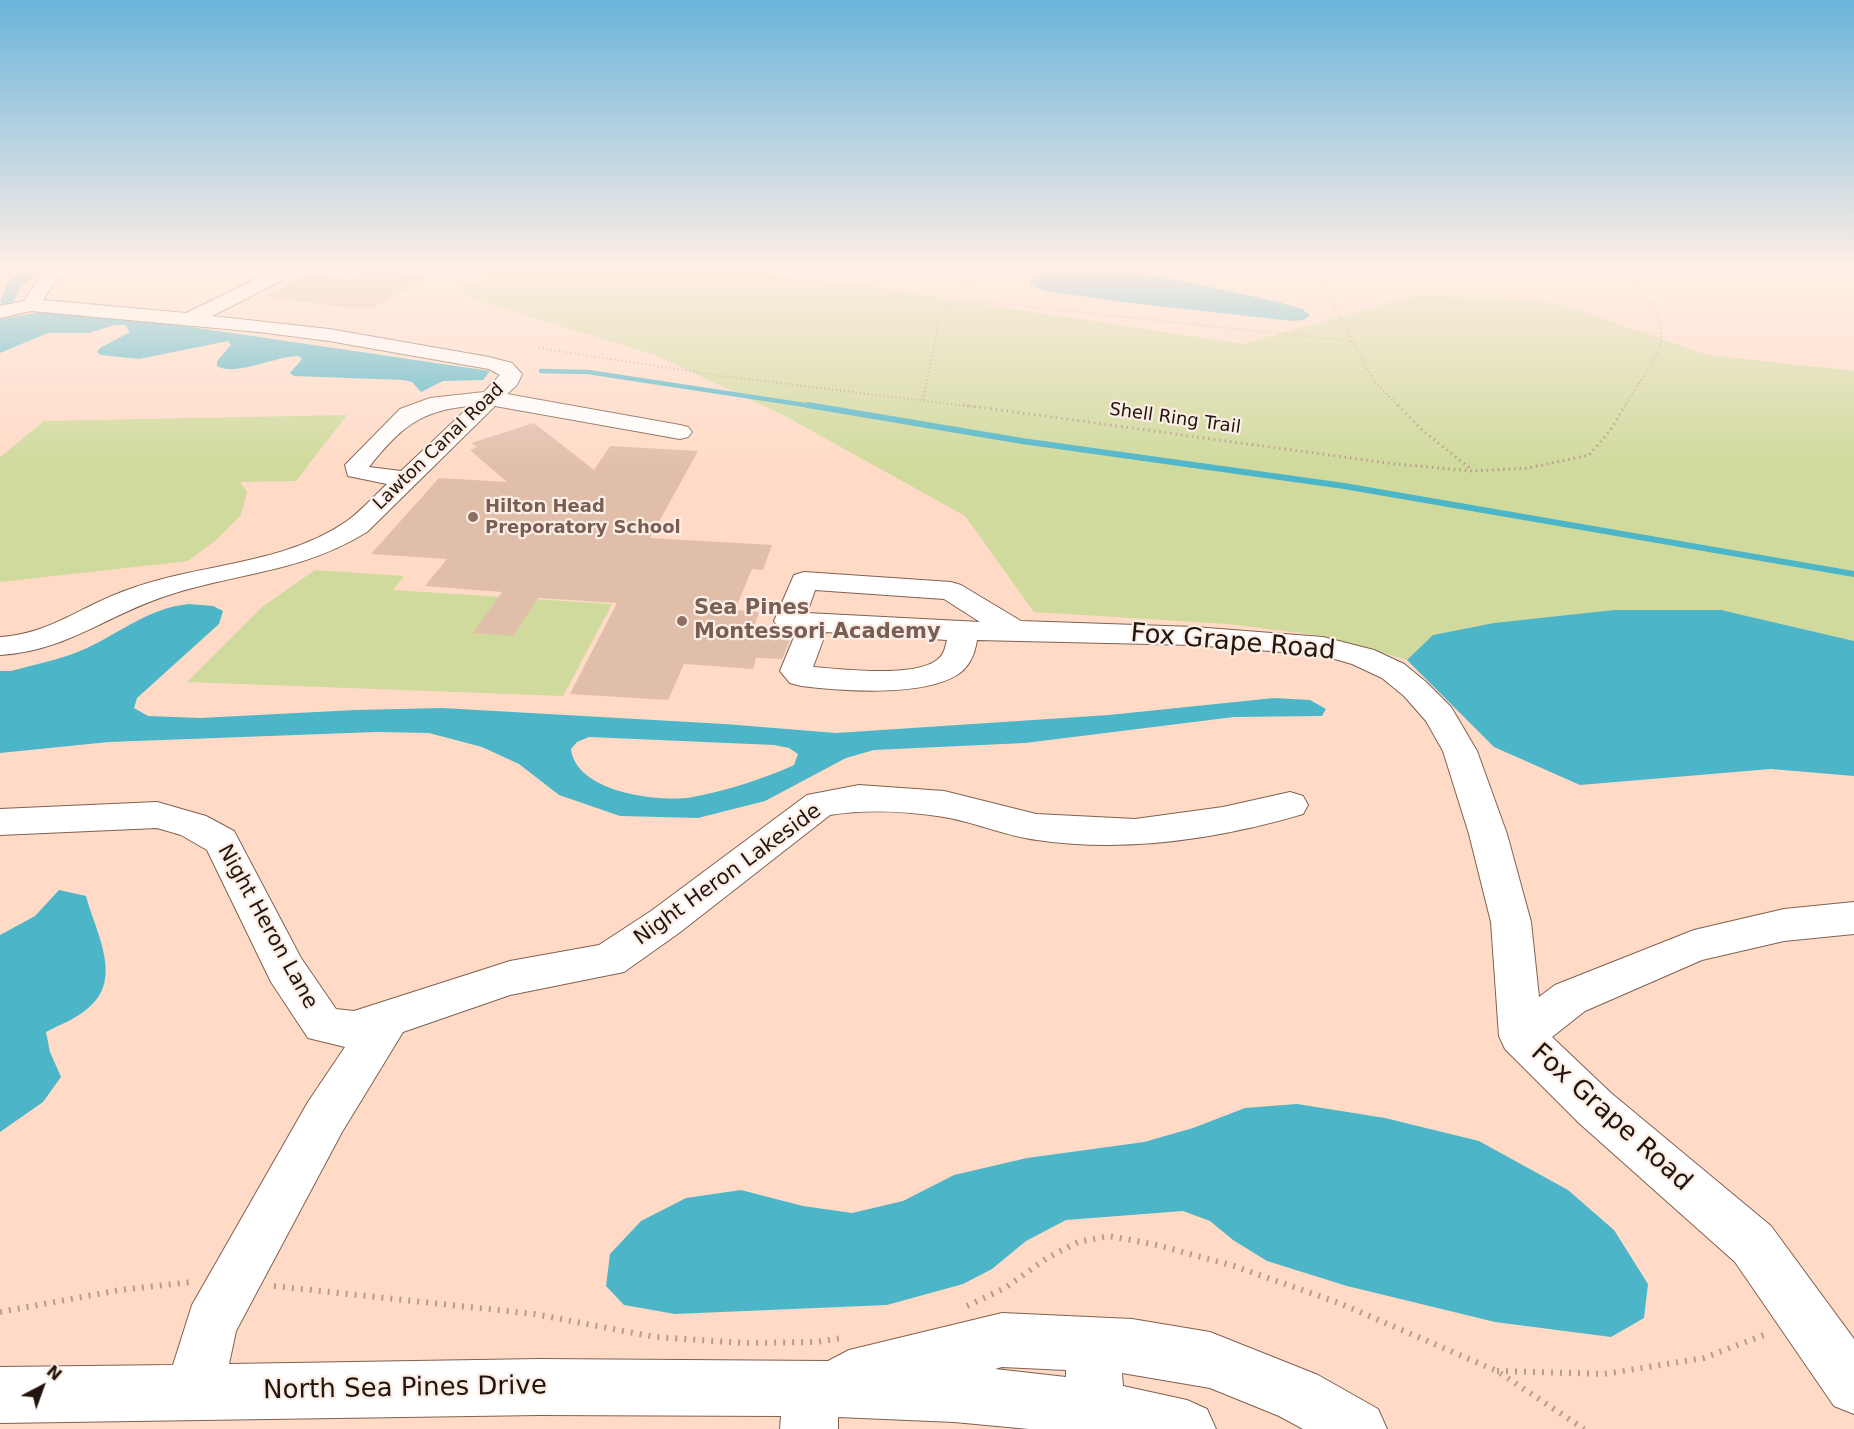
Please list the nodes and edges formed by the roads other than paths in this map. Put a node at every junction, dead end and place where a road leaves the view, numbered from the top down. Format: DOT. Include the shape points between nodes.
graph roads {
  1 [pos="333,336"];
  2 [pos="490,398"];
  3 [pos="680,432"];
  4 [pos="405,479"];
  5 [pos="815,623"];
  6 [pos="1014,630"];
  7 [pos="964,631"];
  8 [pos="0,646"];
  9 [pos="1290,805"];
  10 [pos="0,822"];
  11 [pos="1854,918"];
  12 [pos="388,1019"];
  13 [pos="1521,1036"];
  14 [pos="1092,1344"];
  15 [pos="1854,1386"];
  16 [pos="194,1394"];
  17 [pos="0,1395"];
  18 [pos="809,1409"];
  19 [pos="1097,1418"];
  20 [pos="1187,1429"];
  21 [pos="1358,1429"];
  1 -- 2 [label="street, Lawton Canal Road" via="505,367 511,374 510,380"];
  2 -- 3 [label="street"];
  2 -- 4 [label="street, Lawton Canal Road"];
  2 -- 4 [label="street" via="408,414 357,465 357,471 364,474"];
  4 -- 8 [label="street, Lawton Canal Road" via="358,526 326,545 275,561 158,587 46,641"];
  5 -- 6 [label="street, Fox Grape Road" via="789,621 804,582 951,591"];
  5 -- 7 [label="street, Fox Grape Road"];
  5 -- 7 [label="street" via="796,672 801,676 932,676 957,658"];
  6 -- 7 [label="street, Fox Grape Road"];
  6 -- 13 [label="street, Fox Grape Road" via="1194,636 1323,646 1363,657 1408,683 1439,715 1460,751 1488,834 1511,922"];
  9 -- 12 [label="street, Night Heron Lakeside" via="1224,820 1135,832 1036,827 944,804 859,798 820,804 609,960 510,978"];
  10 -- 12 [label="street, Night Heron Lane" via="157,815 193,825 221,841 286,970 323,1025 354,1030"];
  11 -- 13 [label="street" via="1784,925 1694,946 1570,998"];
  12 -- 16 [label="street" via="325,1117 211,1324"];
  13 -- 15 [label="street, Fox Grape Road" via="1595,1108 1753,1244"];
  14 -- 18 [label="street, North Sea Pines Drive" via="1002,1340"];
  14 -- 19 [label="street"];
  14 -- 21 [label="street, North Sea Pines Drive" via="1132,1346 1210,1360 1298,1395"];
  16 -- 17 [label="street, North Sea Pines Drive"];
  16 -- 18 [label="street, North Sea Pines Drive" via="554,1385"];
  18 -- 19 [label="street, North Sea Pines Drive" via="958,1392"];
  19 -- 20 [label="street, North Sea Pines Drive"];
}
